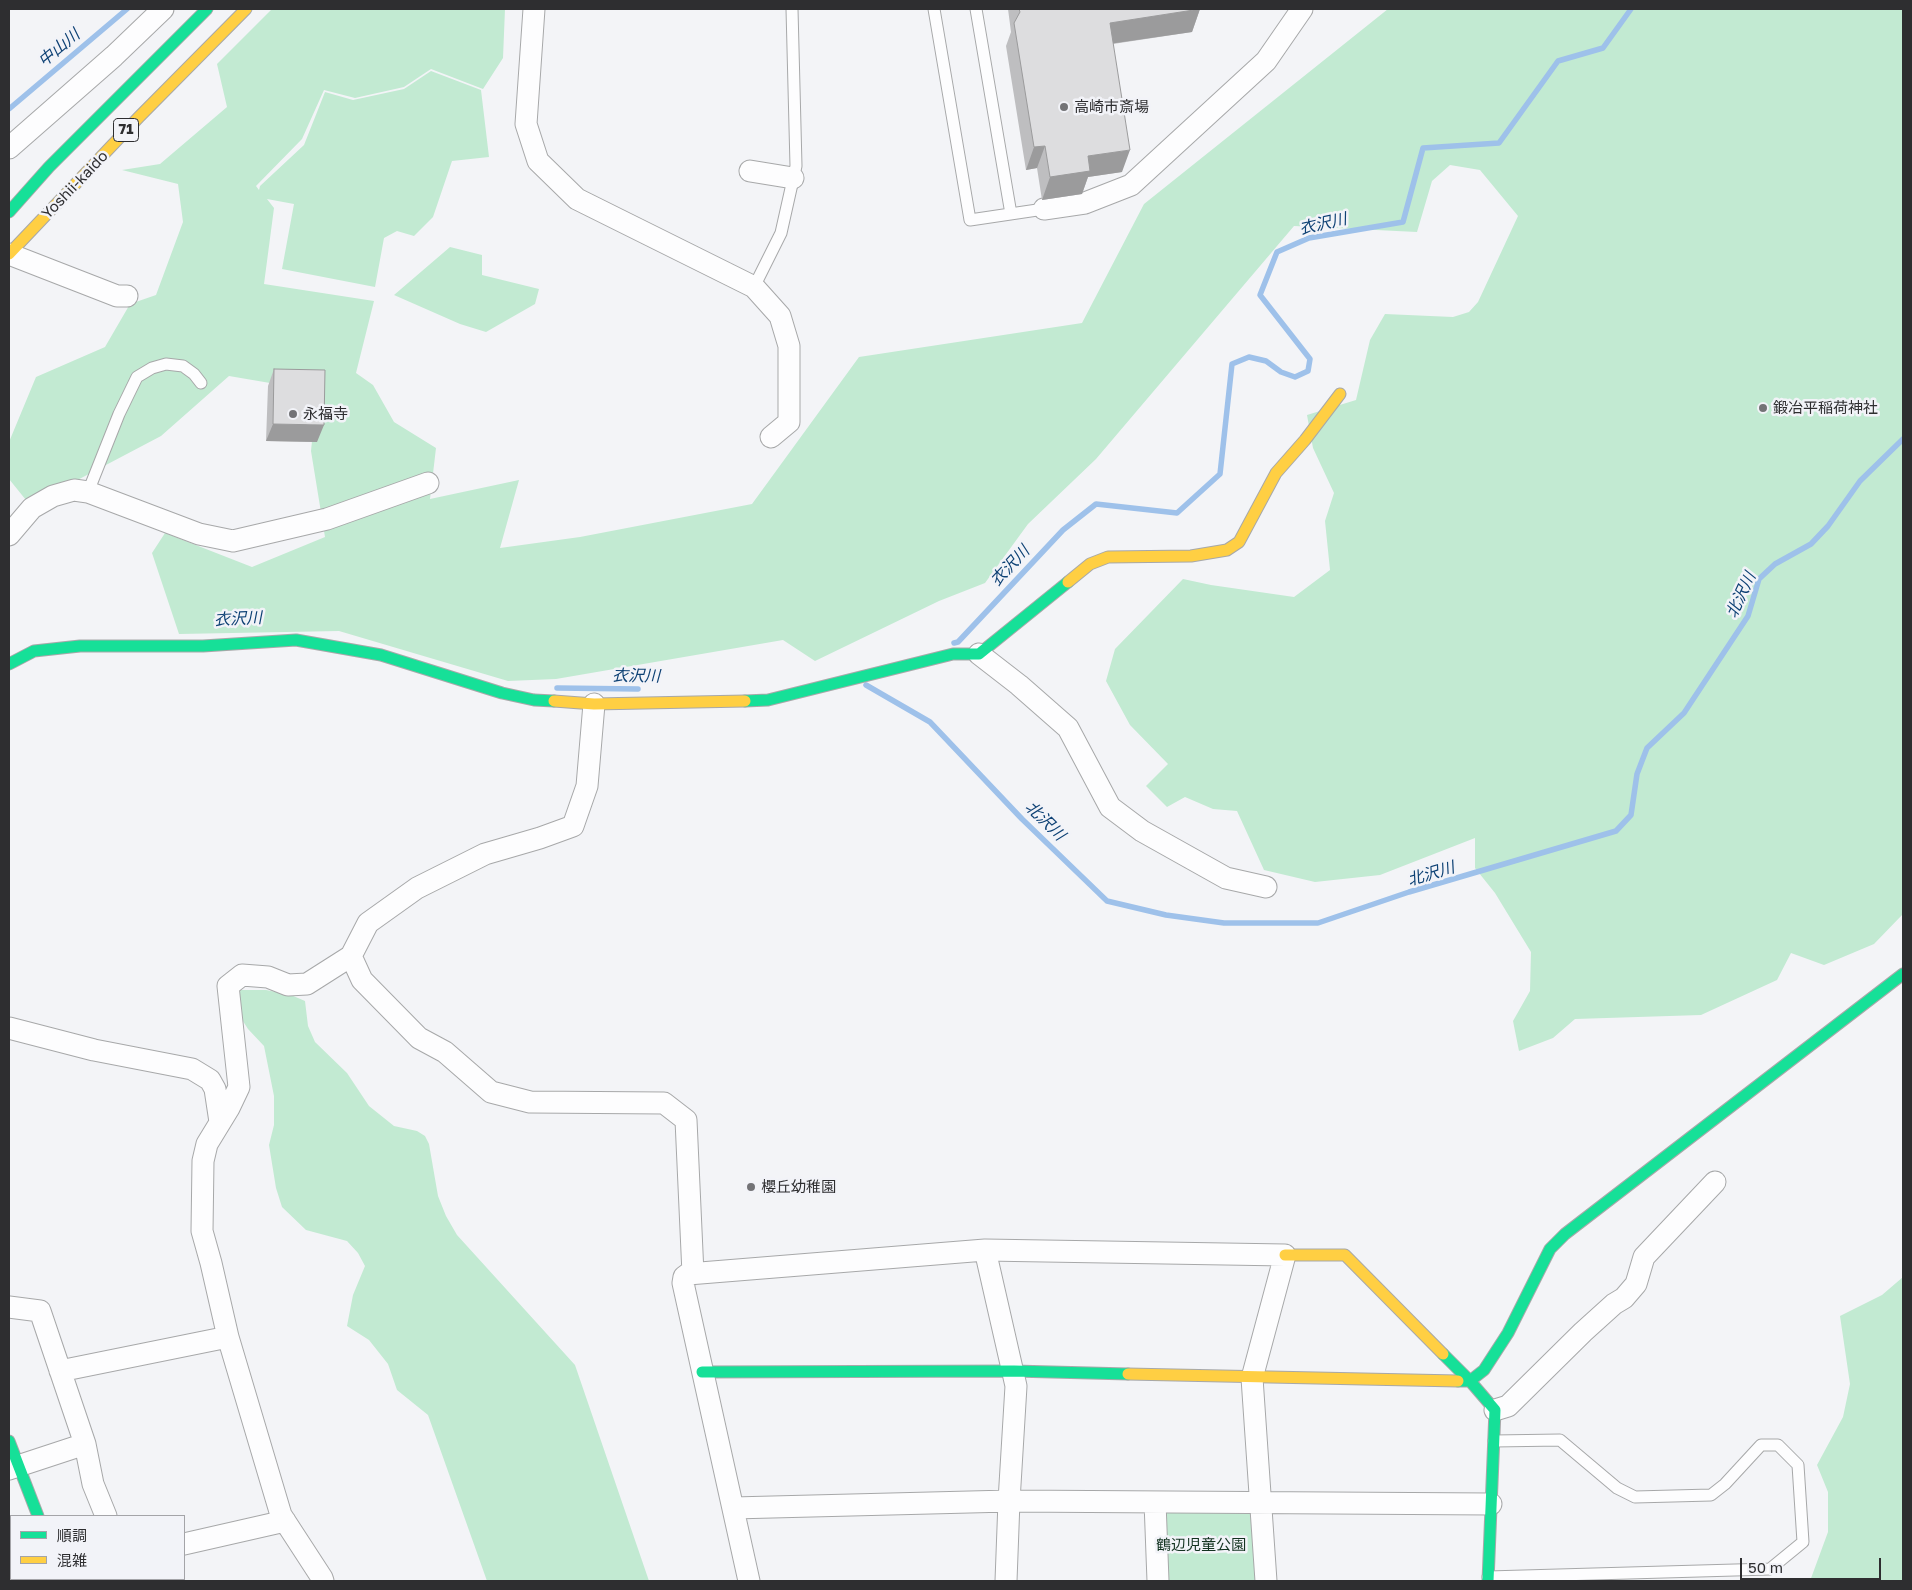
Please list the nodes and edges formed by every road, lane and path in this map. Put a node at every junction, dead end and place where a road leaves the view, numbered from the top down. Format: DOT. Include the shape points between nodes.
graph roads {
  1 [pos="163,9"];
  2 [pos="207,9"];
  3 [pos="246,9"];
  4 [pos="534,9"];
  5 [pos="792,9"];
  6 [pos="934,9"];
  7 [pos="976,9"];
  8 [pos="1302,9"];
  9 [pos="9,148"];
  10 [pos="750,171"];
  11 [pos="793,178"];
  12 [pos="1044,209"];
  13 [pos="9,212"];
  14 [pos="1011,214"];
  15 [pos="9,254"];
  16 [pos="754,287"];
  17 [pos="127,296"];
  18 [pos="201,383"];
  19 [pos="1340,394"];
  20 [pos="771,437"];
  21 [pos="428,483"];
  22 [pos="88,492"];
  23 [pos="9,535"];
  24 [pos="979,654"];
  25 [pos="9,664"];
  26 [pos="594,704"];
  27 [pos="1266,887"];
  28 [pos="352,956"];
  29 [pos="1903,974"];
  30 [pos="9,1028"];
  31 [pos="220,1122"];
  32 [pos="1715,1182"];
  33 [pos="985,1250"];
  34 [pos="1285,1255"];
  35 [pos="693,1274"];
  36 [pos="9,1308"];
  37 [pos="228,1337"];
  38 [pos="60,1370"];
  39 [pos="1014,1370"];
  40 [pos="702,1372"];
  41 [pos="1252,1378"];
  42 [pos="1470,1381"];
  43 [pos="1495,1410"];
  44 [pos="9,1440"];
  45 [pos="1494,1441"];
  46 [pos="85,1444"];
  47 [pos="14,1467"];
  48 [pos="1009,1501"];
  49 [pos="1155,1502"];
  50 [pos="1261,1502"];
  51 [pos="1491,1504"];
  52 [pos="733,1508"];
  53 [pos="38,1515"];
  54 [pos="106,1515"];
  55 [pos="285,1522"];
  56 [pos="185,1544"];
  57 [pos="1488,1579"];
  58 [pos="323,1581"];
  59 [pos="749,1581"];
  60 [pos="1006,1581"];
  61 [pos="1158,1581"];
  62 [pos="1266,1581"];
  1 -- 9 [label="street"];
  2 -- 13 [label="street, Yoshii-kaido / 71" via="49,167"];
  3 -- 15 [label="street, Yoshii-kaido / 71"];
  4 -- 16 [label="street" via="526,124 538,161 577,199"];
  5 -- 11 [label="lane" via="796,166"];
  6 -- 14 [label="lane" via="970,220"];
  7 -- 14 [label="lane"];
  8 -- 12 [label="street" via="1266,61 1131,185 1085,203"];
  10 -- 11 [label="street"];
  11 -- 16 [label="lane" via="781,233"];
  12 -- 14 [label="lane"];
  15 -- 17 [label="street" via="117,296"];
  16 -- 20 [label="street" via="780,316 789,346 789,422"];
  18 -- 22 [label="lane" via="183,366 166,364 137,377"];
  19 -- 24 [label="street" via="1276,473 1239,542 1227,550 1191,556 1108,558 1090,564"];
  21 -- 22 [label="street" via="327,519 233,541 199,534"];
  22 -- 23 [label="street" via="74,490 53,496 32,508"];
  24 -- 26 [label="street" via="952,654 768,700"];
  24 -- 27 [label="street" via="1068,728 1110,807 1142,831 1226,878"];
  25 -- 26 [label="street" via="34,651 80,646 203,646 296,640 381,655 534,700"];
  26 -- 28 [label="street" via="587,786 573,826 485,854 417,888 368,923"];
  28 -- 31 [label="street" via="307,984 288,985 268,977 242,975 228,986 239,1087"];
  28 -- 35 [label="street" via="362,980 419,1038 445,1052 491,1092 530,1102 664,1103 686,1120"];
  29 -- 42 [label="street" via="1565,1234 1550,1249 1508,1334 1484,1370"];
  30 -- 31 [label="street" via="94,1050 192,1069 210,1080 215,1088"];
  31 -- 37 [label="street" via="207,1144 203,1161 202,1231"];
  32 -- 43 [label="street" via="1644,1257 1636,1284 1624,1298 1583,1332 1508,1406"];
  33 -- 34 [label="street"];
  33 -- 35 [label="street"];
  33 -- 39 [label="street"];
  34 -- 41 [label="street"];
  34 -- 42 [label="street" via="1345,1255"];
  35 -- 40 [label="street" via="688,1274 683,1282"];
  36 -- 38 [label="street" via="40,1311"];
  37 -- 38 [label="street"];
  37 -- 55 [label="street"];
  38 -- 46 [label="street"];
  39 -- 40 [label="street"];
  39 -- 41 [label="street"];
  39 -- 48 [label="street" via="1016,1386"];
  40 -- 52 [label="street"];
  41 -- 42 [label="street"];
  41 -- 50 [label="street"];
  42 -- 43 [label="street"];
  43 -- 45 [label="street"];
  44 -- 47 [label="street"];
  45 -- 51 [label="street"];
  45 -- 57 [label="lane" via="1560,1440 1617,1488 1635,1497 1711,1495 1761,1445 1778,1445 1798,1465 1803,1542 1770,1568"];
  46 -- 47 [label="street"];
  46 -- 54 [label="street" via="93,1484"];
  47 -- 53 [label="street"];
  48 -- 49 [label="street"];
  48 -- 52 [label="street"];
  48 -- 60 [label="street"];
  49 -- 50 [label="street"];
  49 -- 61 [label="street"];
  50 -- 51 [label="street"];
  50 -- 62 [label="street"];
  51 -- 57 [label="street"];
  52 -- 59 [label="street"];
  55 -- 56 [label="street"];
  55 -- 58 [label="street"];
}
